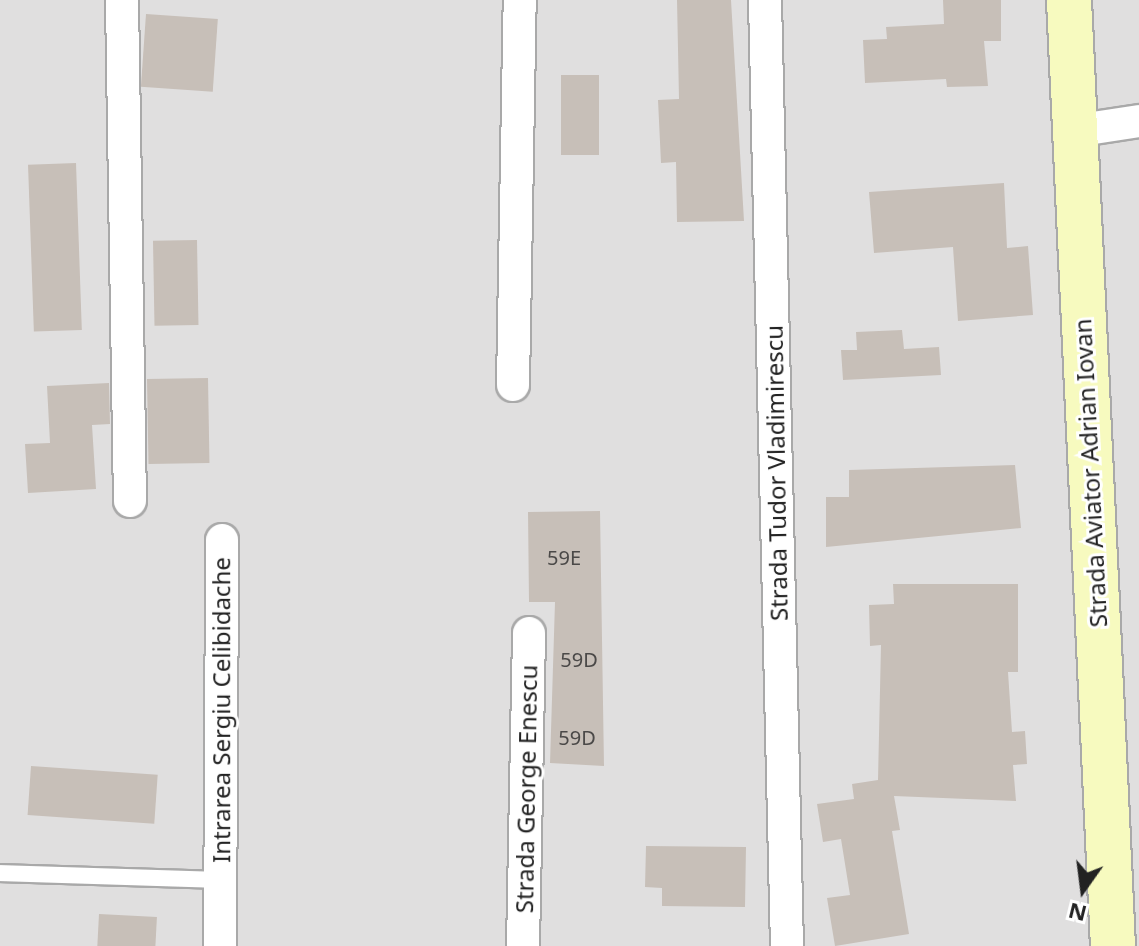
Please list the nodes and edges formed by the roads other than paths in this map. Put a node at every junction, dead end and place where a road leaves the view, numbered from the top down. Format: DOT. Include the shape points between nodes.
graph roads {
  1 [pos="122,0"];
  2 [pos="520,0"];
  3 [pos="765,0"];
  4 [pos="1069,0"];
  5 [pos="1139,121"];
  6 [pos="1074,131"];
  7 [pos="513,385"];
  8 [pos="130,501"];
  9 [pos="222,540"];
  10 [pos="529,633"];
  11 [pos="0,873"];
  12 [pos="221,880"];
  13 [pos="220,946"];
  14 [pos="523,946"];
  15 [pos="787,946"];
  16 [pos="1113,946"];
  1 -- 8 [label="street"];
  2 -- 7 [label="street"];
  3 -- 15 [label="street, Strada Tudor Vladimirescu"];
  4 -- 6 [label="street, Strada Aviator Adrian Iovan"];
  5 -- 6 [label="street"];
  6 -- 16 [label="street, Strada Aviator Adrian Iovan"];
  9 -- 12 [label="street, Intrarea Sergiu Celibidache"];
  10 -- 14 [label="street, Strada George Enescu"];
  11 -- 12 [label="lane, Intrarea Sergiu Celibidache"];
  12 -- 13 [label="street, Intrarea Sergiu Celibidache"];
}
